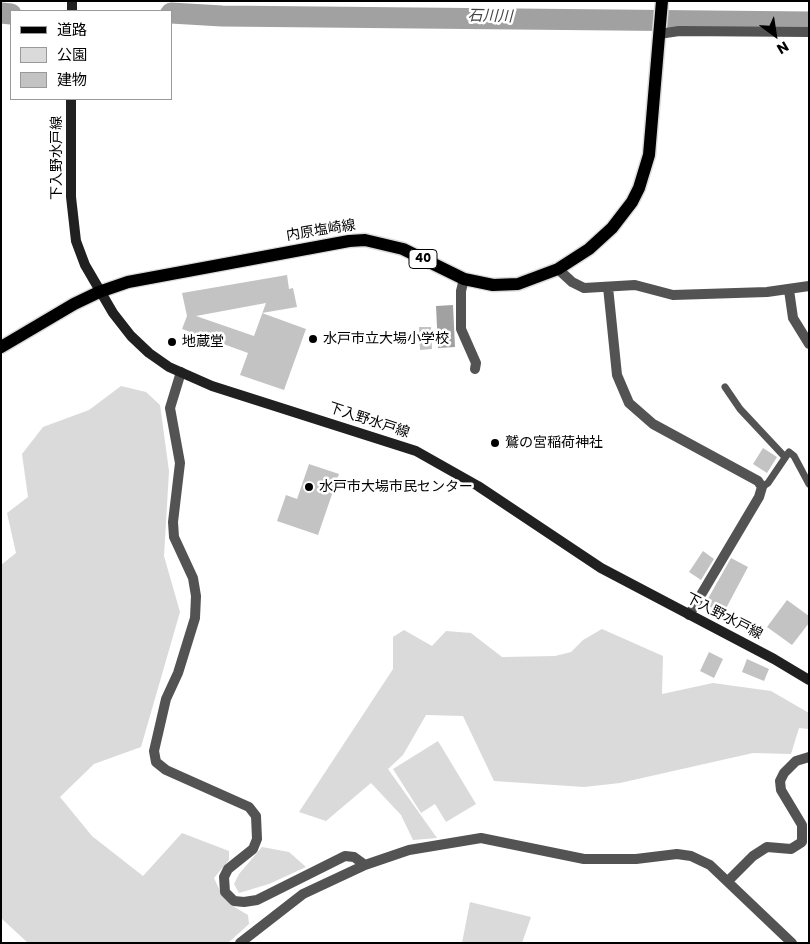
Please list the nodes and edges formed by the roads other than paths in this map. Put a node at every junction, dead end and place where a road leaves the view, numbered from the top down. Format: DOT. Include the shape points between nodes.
graph roads {
  1 [pos="662,1"];
  2 [pos="660,26"];
  3 [pos="809,32"];
  4 [pos="71,100"];
  5 [pos="558,269"];
  6 [pos="464,279"];
  7 [pos="809,286"];
  8 [pos="608,287"];
  9 [pos="789,290"];
  10 [pos="99,292"];
  11 [pos="809,344"];
  12 [pos="1,347"];
  13 [pos="475,369"];
  14 [pos="181,372"];
  15 [pos="725,386"];
  16 [pos="784,456"];
  17 [pos="809,484"];
  18 [pos="762,487"];
  19 [pos="689,615"];
  20 [pos="809,680"];
  21 [pos="809,757"];
  22 [pos="365,865"];
  23 [pos="728,881"];
  24 [pos="240,943"];
  25 [pos="792,943"];
  1 -- 2 [label="main road, 内原塩崎線 / 40"];
  2 -- 3 [label="street" via="679,31"];
  2 -- 5 [label="main road, 内原塩崎線 / 40" via="649,155 639,188 612,228 589,249"];
  4 -- 10 [label="main road, 下入野水戸線" via="72,223 81,256"];
  5 -- 6 [label="main road, 内原塩崎線 / 40" via="534,280 508,285"];
  5 -- 8 [label="street" via="584,288"];
  6 -- 10 [label="main road, 内原塩崎線 / 40" via="403,249 365,240 328,244 128,282"];
  6 -- 13 [label="street" via="461,329 476,363"];
  7 -- 9 [label="street"];
  8 -- 9 [label="street" via="635,285 673,295"];
  8 -- 18 [label="street" via="617,375 629,403 653,424 758,480"];
  9 -- 11 [label="street" via="793,318"];
  10 -- 12 [label="main road, 内原塩崎線 / 40"];
  10 -- 14 [label="main road, 下入野水戸線" via="139,345"];
  14 -- 19 [label="main road, 下入野水戸線" via="212,386 416,452 478,486 578,554"];
  14 -- 22 [label="street" via="170,408 180,463 173,522 174,538 193,578 195,618 178,673 166,699 154,751 156,762 166,770 249,807 256,816 257,839 253,849 228,869 224,877 225,892 234,901 257,900 345,856 354,857"];
  15 -- 16 [label="lane" via="740,410"];
  16 -- 17 [label="lane" via="789,452 794,456"];
  16 -- 18 [label="lane" via="768,483"];
  18 -- 19 [label="street" via="760,496"];
  19 -- 20 [label="main road, 下入野水戸線"];
  21 -- 23 [label="street" via="796,761 780,781 781,790 802,825 802,842 791,849 767,847"];
  22 -- 23 [label="street" via="409,850 481,838 584,859 691,856 710,865"];
  22 -- 24 [label="street" via="303,894"];
  23 -- 25 [label="street"];
}
